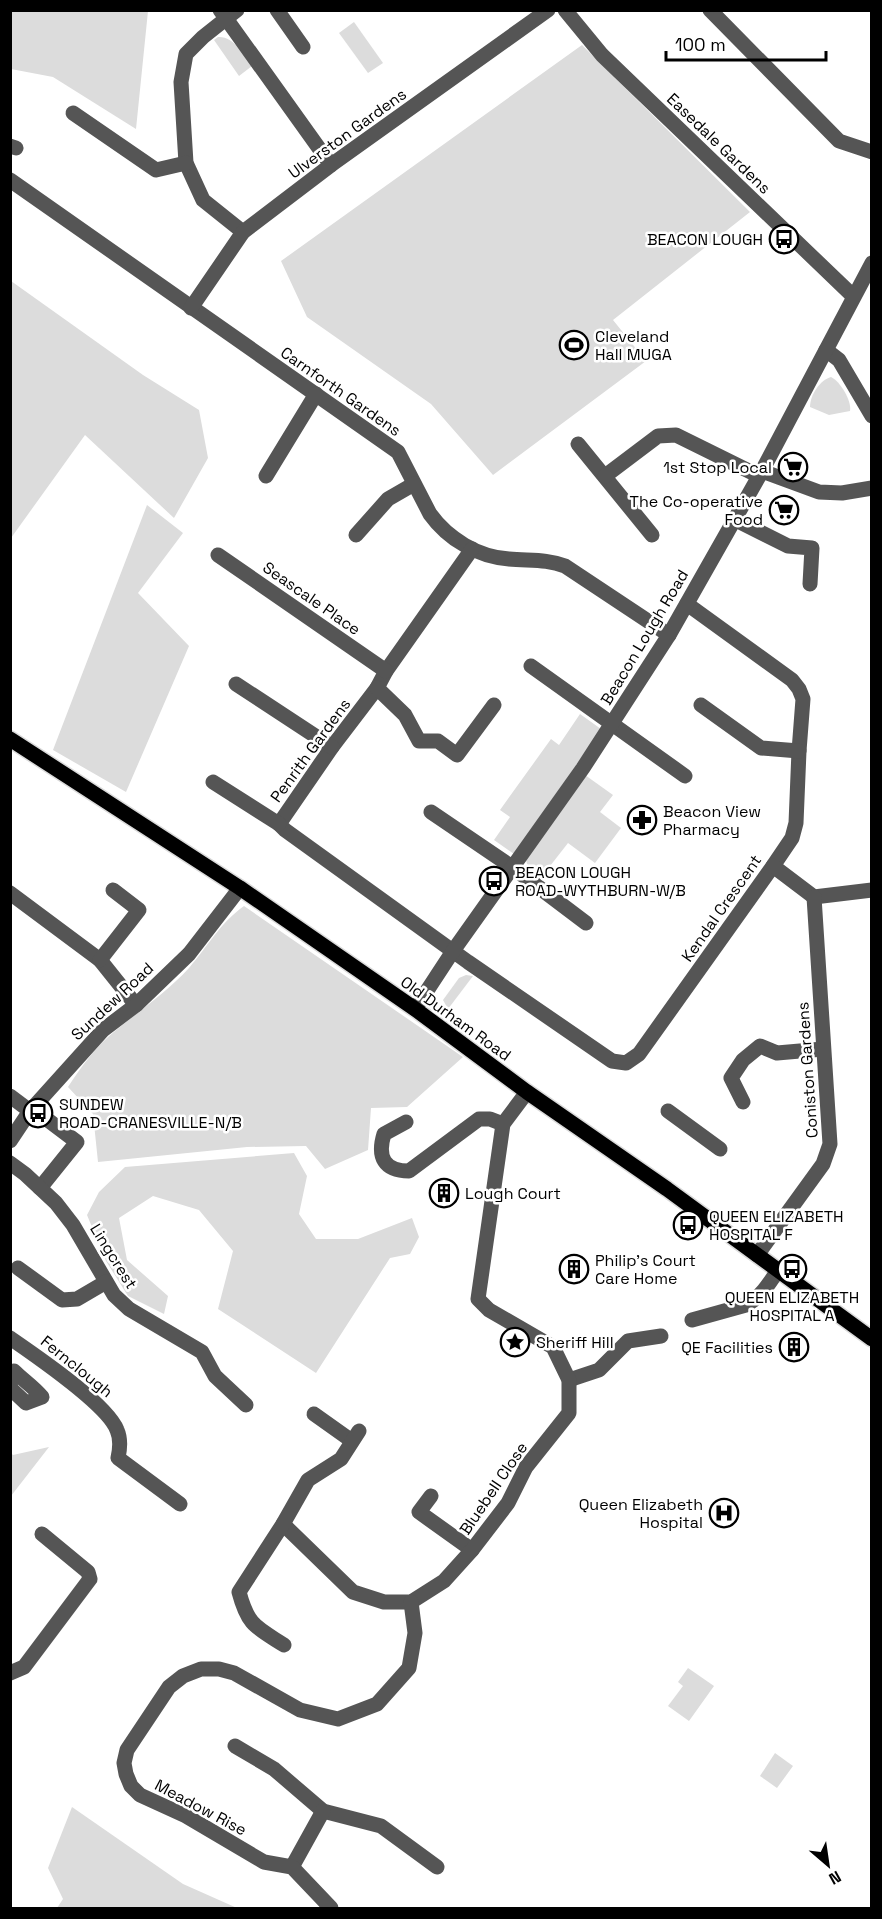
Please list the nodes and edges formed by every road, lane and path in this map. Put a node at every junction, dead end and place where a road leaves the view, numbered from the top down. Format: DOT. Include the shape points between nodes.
graph roads {
  1 [pos="277,10"];
  2 [pos="548,10"];
  3 [pos="565,10"];
  4 [pos="710,10"];
  5 [pos="228,13"];
  6 [pos="303,47"];
  7 [pos="73,113"];
  8 [pos="872,152"];
  9 [pos="186,163"];
  10 [pos="331,165"];
  11 [pos="10,180"];
  12 [pos="243,232"];
  13 [pos="872,263"];
  14 [pos="854,297"];
  15 [pos="191,308"];
  16 [pos="826,350"];
  17 [pos="316,394"];
  18 [pos="872,416"];
  19 [pos="578,444"];
  20 [pos="760,473"];
  21 [pos="266,476"];
  22 [pos="605,476"];
  23 [pos="414,484"];
  24 [pos="872,488"];
  25 [pos="734,519"];
  26 [pos="356,535"];
  27 [pos="652,536"];
  28 [pos="472,549"];
  29 [pos="218,555"];
  30 [pos="810,584"];
  31 [pos="687,604"];
  32 [pos="669,635"];
  33 [pos="531,666"];
  34 [pos="386,671"];
  35 [pos="236,684"];
  36 [pos="376,688"];
  37 [pos="494,705"];
  38 [pos="701,705"];
  39 [pos="611,724"];
  40 [pos="10,739"];
  41 [pos="332,747"];
  42 [pos="799,751"];
  43 [pos="685,776"];
  44 [pos="213,782"];
  45 [pos="431,812"];
  46 [pos="279,824"];
  47 [pos="512,867"];
  48 [pos="773,867"];
  49 [pos="240,888"];
  50 [pos="113,890"];
  51 [pos="872,890"];
  52 [pos="10,893"];
  53 [pos="814,897"];
  54 [pos="586,923"];
  55 [pos="453,951"];
  56 [pos="100,960"];
  57 [pos="136,1005"];
  58 [pos="415,1009"];
  59 [pos="823,1049"];
  60 [pos="527,1092"];
  61 [pos="10,1096"];
  62 [pos="743,1102"];
  63 [pos="31,1109"];
  64 [pos="668,1111"];
  65 [pos="406,1122"];
  66 [pos="503,1125"];
  67 [pos="10,1141"];
  68 [pos="720,1149"];
  69 [pos="10,1163"];
  70 [pos="40,1188"];
  71 [pos="758,1255"];
  72 [pos="18,1268"];
  73 [pos="778,1270"];
  74 [pos="106,1282"];
  75 [pos="692,1320"];
  76 [pos="661,1336"];
  77 [pos="10,1338"];
  78 [pos="872,1339"];
  79 [pos="43,1362"];
  80 [pos="569,1380"];
  81 [pos="10,1387"];
  82 [pos="246,1405"];
  83 [pos="314,1414"];
  84 [pos="431,1496"];
  85 [pos="180,1504"];
  86 [pos="283,1524"];
  87 [pos="42,1534"];
  88 [pos="472,1550"];
  89 [pos="411,1602"];
  90 [pos="284,1645"];
  91 [pos="10,1673"];
  92 [pos="235,1746"];
  93 [pos="323,1811"];
  94 [pos="292,1867"];
  95 [pos="437,1867"];
  96 [pos="331,1908"];
  1 -- 6 [label="street"];
  2 -- 10 [label="street, Ulverston Gardens"];
  3 -- 14 [label="street, Easedale Gardens" via="609,62"];
  4 -- 8 [label="street" via="839,141"];
  5 -- 9 [label="street" via="186,54 181,82"];
  5 -- 10 [label="street"];
  7 -- 9 [label="street" via="156,170"];
  9 -- 12 [label="street" via="203,200"];
  10 -- 12 [label="street, Ulverston Gardens"];
  11 -- 15 [label="street, Carnforth Gardens"];
  12 -- 15 [label="street, Ulverston Gardens"];
  13 -- 14 [label="street, Beacon Lough Road"];
  14 -- 16 [label="street, Beacon Lough Road"];
  15 -- 17 [label="street, Carnforth Gardens"];
  16 -- 18 [label="street" via="839,360"];
  16 -- 20 [label="street, Beacon Lough Road"];
  17 -- 21 [label="street"];
  17 -- 23 [label="street, Carnforth Gardens" via="398,452"];
  19 -- 22 [label="street"];
  20 -- 22 [label="street" via="666,434"];
  20 -- 24 [label="street" via="819,492"];
  20 -- 25 [label="street, Beacon Lough Road"];
  22 -- 27 [label="street"];
  23 -- 26 [label="street" via="388,499"];
  23 -- 28 [label="street, Carnforth Gardens" via="436,523"];
  25 -- 30 [label="street" via="788,546 812,548"];
  25 -- 31 [label="street, Beacon Lough Road"];
  28 -- 32 [label="street, Carnforth Gardens" via="485,556 553,561 565,566"];
  28 -- 34 [label="street, Penrith Gardens"];
  29 -- 34 [label="street, Seascale Place"];
  31 -- 32 [label="street, Beacon Lough Road"];
  31 -- 42 [label="street, Kendal Crescent" via="799,689 803,699"];
  32 -- 39 [label="street, Beacon Lough Road"];
  33 -- 39 [label="street"];
  34 -- 36 [label="street, Penrith Gardens"];
  35 -- 41 [label="street"];
  36 -- 37 [label="street" via="405,715 419,741 438,741 457,755"];
  36 -- 41 [label="street, Penrith Gardens"];
  38 -- 42 [label="street" via="761,748"];
  39 -- 43 [label="street"];
  39 -- 47 [label="street, Beacon Lough Road"];
  40 -- 49 [label="main road, Old Durham Road"];
  41 -- 46 [label="street, Penrith Gardens"];
  42 -- 48 [label="street, Kendal Crescent" via="796,823 792,838"];
  44 -- 46 [label="street"];
  45 -- 47 [label="street"];
  46 -- 55 [label="street, Penrith Gardens"];
  47 -- 54 [label="street"];
  47 -- 55 [label="street, Beacon Lough Road"];
  48 -- 53 [label="street"];
  48 -- 55 [label="street, Kendal Crescent" via="639,1054 626,1063 612,1061"];
  49 -- 57 [label="street, Sundew Road" via="189,954"];
  49 -- 58 [label="main road, Old Durham Road"];
  50 -- 56 [label="street" via="139,910"];
  51 -- 53 [label="street"];
  52 -- 56 [label="street"];
  53 -- 59 [label="street, Coniston Gardens"];
  55 -- 58 [label="street, Beacon Lough Road"];
  56 -- 57 [label="street"];
  57 -- 63 [label="street, Sundew Road" via="103,1030"];
  58 -- 60 [label="main road, Old Durham Road"];
  59 -- 62 [label="street" via="777,1053 760,1046 743,1060 731,1078"];
  59 -- 71 [label="street, Coniston Gardens" via="830,1144 824,1164"];
  60 -- 66 [label="street, Bluebell Close"];
  60 -- 71 [label="main road, Old Durham Road"];
  61 -- 63 [label="street"];
  63 -- 67 [label="street, Sundew Road"];
  63 -- 70 [label="street" via="77,1142"];
  64 -- 68 [label="street"];
  65 -- 66 [label="street" via="384,1134 381,1143 384,1160 398,1171 409,1171 479,1119"];
  66 -- 80 [label="street, Bluebell Close" via="478,1299 489,1310 553,1347"];
  69 -- 70 [label="street, Lingcrest"];
  70 -- 74 [label="street, Lingcrest" via="73,1225"];
  71 -- 73 [label="main road, Old Durham Road"];
  72 -- 74 [label="street" via="62,1300 77,1299"];
  73 -- 75 [label="street" via="753,1301"];
  73 -- 78 [label="main road, Old Durham Road"];
  74 -- 82 [label="street, Lingcrest" via="129,1309 202,1352 215,1376"];
  76 -- 80 [label="street" via="628,1341 599,1370"];
  77 -- 79 [label="street, Fernclough"];
  79 -- 81 [label="street" via="27,1384 14,1371"];
  79 -- 85 [label="street, Fernclough" via="108,1414 117,1430 118,1458"];
  80 -- 88 [label="street, Bluebell Close" via="569,1413 525,1467 508,1503"];
  83 -- 86 [label="street" via="356,1436 340,1459 308,1480"];
  84 -- 88 [label="street" via="419,1512"];
  86 -- 89 [label="street" via="353,1592 384,1602"];
  86 -- 90 [label="street" via="239,1592 252,1624"];
  87 -- 91 [label="street" via="88,1572 90,1579 24,1667"];
  88 -- 89 [label="street, Bluebell Close" via="444,1581"];
  89 -- 94 [label="street, Meadow Rise" via="415,1633 409,1668 377,1704 338,1719 300,1710 234,1673 201,1670 183,1676 169,1687 127,1750 126,1774 140,1795 186,1816 264,1862"];
  92 -- 93 [label="street" via="274,1769"];
  93 -- 94 [label="street"];
  93 -- 95 [label="street" via="381,1826"];
  94 -- 96 [label="street"];
}
